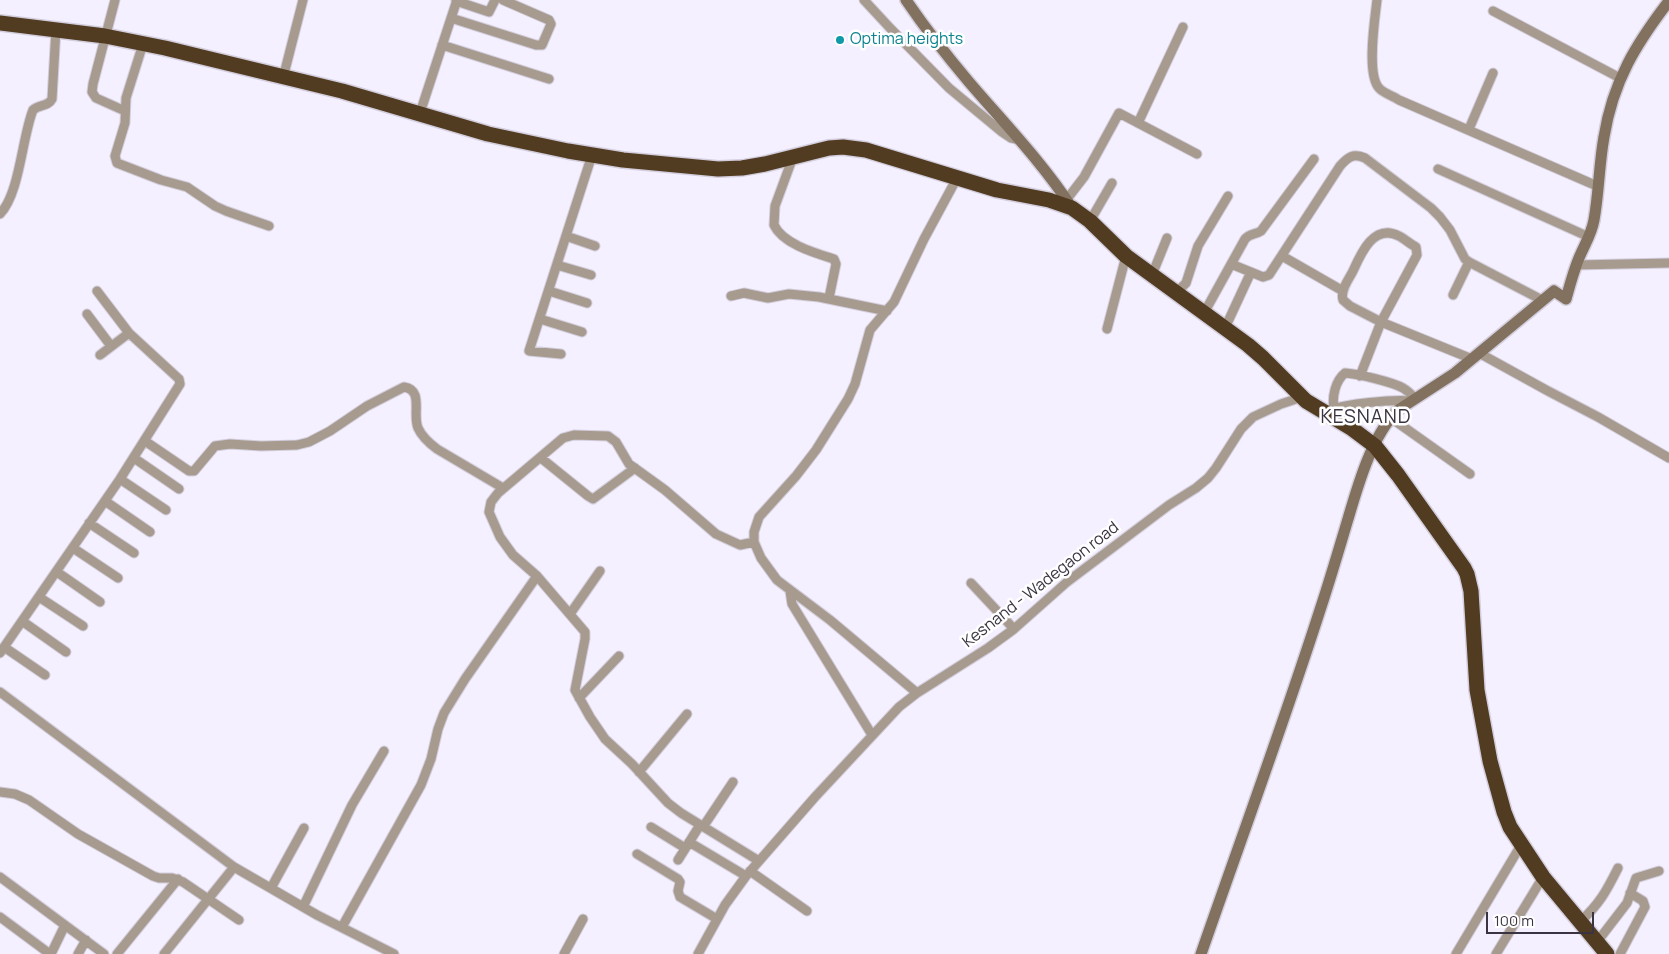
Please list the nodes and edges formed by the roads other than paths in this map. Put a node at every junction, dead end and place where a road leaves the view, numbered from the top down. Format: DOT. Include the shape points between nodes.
graph roads {
  1 [pos="115,0"];
  2 [pos="303,0"];
  3 [pos="495,0"];
  4 [pos="503,0"];
  5 [pos="864,0"];
  6 [pos="906,0"];
  7 [pos="1377,0"];
  8 [pos="457,1"];
  9 [pos="1669,1"];
  10 [pos="1493,11"];
  11 [pos="451,18"];
  12 [pos="0,23"];
  13 [pos="1183,27"];
  14 [pos="56,29"];
  15 [pos="105,36"];
  16 [pos="143,44"];
  17 [pos="442,45"];
  18 [pos="1492,73"];
  19 [pos="283,78"];
  20 [pos="549,78"];
  21 [pos="1620,78"];
  22 [pos="125,111"];
  23 [pos="420,113"];
  24 [pos="1138,123"];
  25 [pos="1469,129"];
  26 [pos="1020,140"];
  27 [pos="1197,154"];
  28 [pos="592,155"];
  29 [pos="793,157"];
  30 [pos="1314,159"];
  31 [pos="1438,168"];
  32 [pos="957,178"];
  33 [pos="1112,183"];
  34 [pos="1597,186"];
  35 [pos="1228,196"];
  36 [pos="1070,204"];
  37 [pos="0,214"];
  38 [pos="1090,221"];
  39 [pos="269,226"];
  40 [pos="566,236"];
  41 [pos="1589,237"];
  42 [pos="1167,238"];
  43 [pos="595,246"];
  44 [pos="1126,256"];
  45 [pos="1282,256"];
  46 [pos="1469,262"];
  47 [pos="1669,263"];
  48 [pos="1231,264"];
  49 [pos="557,265"];
  50 [pos="1576,265"];
  51 [pos="1251,272"];
  52 [pos="591,275"];
  53 [pos="1152,275"];
  54 [pos="98,291"];
  55 [pos="549,291"];
  56 [pos="1343,291"];
  57 [pos="1176,292"];
  58 [pos="1453,295"];
  59 [pos="731,296"];
  60 [pos="829,298"];
  61 [pos="1542,300"];
  62 [pos="587,303"];
  63 [pos="887,311"];
  64 [pos="1204,313"];
  65 [pos="87,314"];
  66 [pos="540,318"];
  67 [pos="1381,322"];
  68 [pos="1225,328"];
  69 [pos="1107,329"];
  70 [pos="582,332"];
  71 [pos="128,333"];
  72 [pos="111,346"];
  73 [pos="562,354"];
  74 [pos="100,355"];
  75 [pos="1476,356"];
  76 [pos="1360,376"];
  77 [pos="1302,397"];
  78 [pos="1414,400"];
  79 [pos="1329,410"];
  80 [pos="1391,418"];
  81 [pos="145,441"];
  82 [pos="1375,446"];
  83 [pos="134,458"];
  84 [pos="541,458"];
  85 [pos="1669,458"];
  86 [pos="634,468"];
  87 [pos="1470,474"];
  88 [pos="120,479"];
  89 [pos="503,488"];
  90 [pos="179,489"];
  91 [pos="105,501"];
  92 [pos="166,510"];
  93 [pos="89,524"];
  94 [pos="150,532"];
  95 [pos="754,542"];
  96 [pos="72,548"];
  97 [pos="134,553"];
  98 [pos="600,571"];
  99 [pos="57,572"];
  100 [pos="537,576"];
  101 [pos="118,578"];
  102 [pos="971,583"];
  103 [pos="790,591"];
  104 [pos="39,597"];
  105 [pos="100,602"];
  106 [pos="570,614"];
  107 [pos="22,621"];
  108 [pos="83,626"];
  109 [pos="1014,629"];
  110 [pos="2,650"];
  111 [pos="66,652"];
  112 [pos="620,656"];
  113 [pos="45,675"];
  114 [pos="0,692"];
  115 [pos="917,693"];
  116 [pos="578,698"];
  117 [pos="687,714"];
  118 [pos="872,735"];
  119 [pos="384,751"];
  120 [pos="639,772"];
  121 [pos="733,782"];
  122 [pos="0,792"];
  123 [pos="701,826"];
  124 [pos="651,827"];
  125 [pos="304,828"];
  126 [pos="687,845"];
  127 [pos="1521,845"];
  128 [pos="637,854"];
  129 [pos="678,860"];
  130 [pos="759,862"];
  131 [pos="234,867"];
  132 [pos="1618,868"];
  133 [pos="1659,872"];
  134 [pos="748,873"];
  135 [pos="0,877"];
  136 [pos="1543,877"];
  137 [pos="178,879"];
  138 [pos="271,888"];
  139 [pos="1630,893"];
  140 [pos="208,899"];
  141 [pos="303,907"];
  142 [pos="808,911"];
  143 [pos="0,917"];
  144 [pos="583,919"];
  145 [pos="717,919"];
  146 [pos="239,920"];
  147 [pos="1580,922"];
  148 [pos="65,925"];
  149 [pos="342,927"];
  150 [pos="86,940"];
  151 [pos="1597,942"];
  152 [pos="51,954"];
  153 [pos="78,954"];
  154 [pos="104,954"];
  155 [pos="117,954"];
  156 [pos="164,954"];
  157 [pos="394,954"];
  158 [pos="564,954"];
  159 [pos="698,954"];
  160 [pos="1201,954"];
  161 [pos="1456,954"];
  162 [pos="1496,954"];
  163 [pos="1607,954"];
  164 [pos="1620,954"];
  1 -- 15 [label="street"];
  2 -- 19 [label="street"];
  3 -- 8 [label="street" via="489,12"];
  4 -- 11 [label="street" via="549,20 551,24 542,45"];
  5 -- 26 [label="street" via="949,88 1002,132"];
  6 -- 26 [label="main road" via="967,80"];
  7 -- 25 [label="street" via="1372,32 1374,78 1379,88 1399,100"];
  8 -- 11 [label="street"];
  9 -- 21 [label="main road" via="1643,35"];
  10 -- 21 [label="street"];
  11 -- 17 [label="street"];
  12 -- 14 [label="highway"];
  13 -- 24 [label="street"];
  14 -- 15 [label="highway"];
  14 -- 37 [label="street" via="52,99 33,110 11,194"];
  15 -- 16 [label="highway"];
  15 -- 22 [label="street" via="92,92 96,98"];
  16 -- 19 [label="highway"];
  16 -- 22 [label="street"];
  17 -- 20 [label="street"];
  17 -- 23 [label="street"];
  18 -- 25 [label="street"];
  19 -- 23 [label="highway"];
  21 -- 34 [label="main road" via="1604,136"];
  22 -- 39 [label="street" via="125,123 115,156 117,163 187,187 215,206"];
  23 -- 28 [label="highway" via="488,134"];
  24 -- 27 [label="street"];
  24 -- 36 [label="street" via="1119,113"];
  25 -- 34 [label="street"];
  26 -- 36 [label="main road"];
  28 -- 29 [label="highway" via="718,169 742,168"];
  28 -- 40 [label="street"];
  29 -- 32 [label="highway" via="829,148 854,148"];
  29 -- 60 [label="street" via="775,206 774,225 782,236 795,244 834,259 836,264"];
  30 -- 48 [label="street" via="1261,231 1245,238"];
  31 -- 41 [label="street"];
  32 -- 36 [label="highway" via="998,190"];
  32 -- 63 [label="street"];
  33 -- 38 [label="street"];
  34 -- 41 [label="main road"];
  35 -- 57 [label="street" via="1198,246 1186,284"];
  36 -- 38 [label="highway"];
  38 -- 44 [label="highway"];
  40 -- 43 [label="street"];
  40 -- 49 [label="street"];
  41 -- 50 [label="main road"];
  42 -- 53 [label="street"];
  44 -- 53 [label="highway"];
  44 -- 69 [label="street"];
  45 -- 46 [label="street" via="1340,166 1355,155 1365,158 1431,208 1446,224"];
  45 -- 51 [label="street" via="1270,275"];
  45 -- 56 [label="street"];
  46 -- 58 [label="street"];
  46 -- 61 [label="street"];
  47 -- 50 [label="street"];
  48 -- 51 [label="street"];
  48 -- 64 [label="street"];
  49 -- 52 [label="street"];
  49 -- 55 [label="street"];
  50 -- 61 [label="main road" via="1566,299 1554,291"];
  51 -- 68 [label="street"];
  53 -- 57 [label="highway"];
  54 -- 71 [label="street"];
  55 -- 62 [label="street"];
  55 -- 66 [label="street"];
  56 -- 67 [label="street" via="1343,300 1350,306"];
  56 -- 67 [label="street" via="1372,238 1393,234 1416,247 1415,261"];
  57 -- 64 [label="highway"];
  59 -- 60 [label="street" via="744,293 763,297 790,294"];
  60 -- 63 [label="street"];
  61 -- 75 [label="main road"];
  63 -- 95 [label="street" via="870,330 848,399 816,450 759,517 755,524"];
  64 -- 68 [label="highway"];
  65 -- 72 [label="street"];
  66 -- 70 [label="street"];
  66 -- 73 [label="street" via="530,351"];
  67 -- 75 [label="street"];
  67 -- 76 [label="street"];
  68 -- 77 [label="highway" via="1263,358"];
  71 -- 72 [label="street"];
  71 -- 81 [label="street" via="180,382"];
  72 -- 74 [label="street"];
  75 -- 78 [label="main road"];
  75 -- 85 [label="street" via="1598,417"];
  76 -- 78 [label="street" via="1407,390"];
  76 -- 79 [label="street" via="1343,374"];
  77 -- 79 [label="highway"];
  77 -- 109 [label="street, Kesnand - Wadegaon road" via="1253,417 1241,429 1208,478 1067,582"];
  78 -- 79 [label="street"];
  78 -- 80 [label="main road"];
  79 -- 82 [label="highway"];
  80 -- 82 [label="main road"];
  80 -- 87 [label="street"];
  81 -- 83 [label="street"];
  81 -- 89 [label="street" via="194,471 215,446 309,442 404,387 414,392 417,426 428,442"];
  82 -- 127 [label="highway" via="1467,574 1477,690 1485,735 1504,812"];
  82 -- 160 [label="main road" via="1359,483 1311,637"];
  83 -- 88 [label="street"];
  83 -- 90 [label="street"];
  84 -- 86 [label="street" via="593,498"];
  84 -- 86 [label="street" via="567,436 603,435 616,442"];
  84 -- 89 [label="street"];
  86 -- 95 [label="street" via="721,538 740,545"];
  88 -- 91 [label="street"];
  88 -- 92 [label="street"];
  89 -- 100 [label="street" via="491,502 490,516 508,549"];
  91 -- 93 [label="street"];
  91 -- 94 [label="street"];
  93 -- 96 [label="street"];
  93 -- 97 [label="street"];
  95 -- 103 [label="street" via="770,572"];
  96 -- 99 [label="street"];
  96 -- 101 [label="street"];
  98 -- 106 [label="street"];
  99 -- 104 [label="street"];
  99 -- 105 [label="street"];
  100 -- 106 [label="street"];
  100 -- 149 [label="street" via="444,713 421,785"];
  102 -- 109 [label="street"];
  103 -- 115 [label="street"];
  103 -- 118 [label="street" via="792,604"];
  104 -- 107 [label="street"];
  104 -- 108 [label="street"];
  106 -- 116 [label="street" via="586,635 575,687"];
  107 -- 110 [label="street"];
  107 -- 111 [label="street"];
  109 -- 115 [label="street, Kesnand - Wadegaon road"];
  110 -- 113 [label="street"];
  112 -- 116 [label="street"];
  114 -- 131 [label="street"];
  115 -- 118 [label="street, Kesnand - Wadegaon road"];
  116 -- 120 [label="street" via="605,738"];
  117 -- 120 [label="street"];
  118 -- 130 [label="street, Kesnand - Wadegaon road"];
  119 -- 141 [label="street" via="352,805"];
  120 -- 123 [label="street" via="674,808"];
  121 -- 123 [label="street"];
  122 -- 137 [label="street" via="29,800 78,834 153,876"];
  123 -- 126 [label="street"];
  123 -- 130 [label="street"];
  124 -- 126 [label="street"];
  125 -- 138 [label="street"];
  126 -- 129 [label="street"];
  126 -- 134 [label="street"];
  127 -- 136 [label="highway"];
  127 -- 161 [label="street"];
  128 -- 145 [label="street" via="678,879 680,897"];
  130 -- 134 [label="street, Kesnand - Wadegaon road"];
  131 -- 138 [label="street"];
  131 -- 140 [label="street"];
  132 -- 147 [label="street" via="1603,898"];
  133 -- 139 [label="street" via="1636,878"];
  134 -- 142 [label="street"];
  134 -- 145 [label="street, Kesnand - Wadegaon road"];
  135 -- 148 [label="street"];
  136 -- 147 [label="highway"];
  136 -- 162 [label="street"];
  137 -- 140 [label="street"];
  137 -- 155 [label="street"];
  138 -- 141 [label="street"];
  139 -- 151 [label="street" via="1627,903"];
  139 -- 164 [label="street" via="1643,901 1645,907"];
  140 -- 146 [label="street"];
  140 -- 156 [label="street"];
  141 -- 149 [label="street"];
  143 -- 152 [label="street"];
  144 -- 158 [label="street"];
  145 -- 159 [label="street, Kesnand - Wadegaon road"];
  147 -- 151 [label="highway"];
  148 -- 150 [label="street"];
  148 -- 152 [label="street"];
  149 -- 157 [label="street"];
  150 -- 153 [label="street"];
  150 -- 154 [label="street"];
  151 -- 163 [label="highway"];
}
